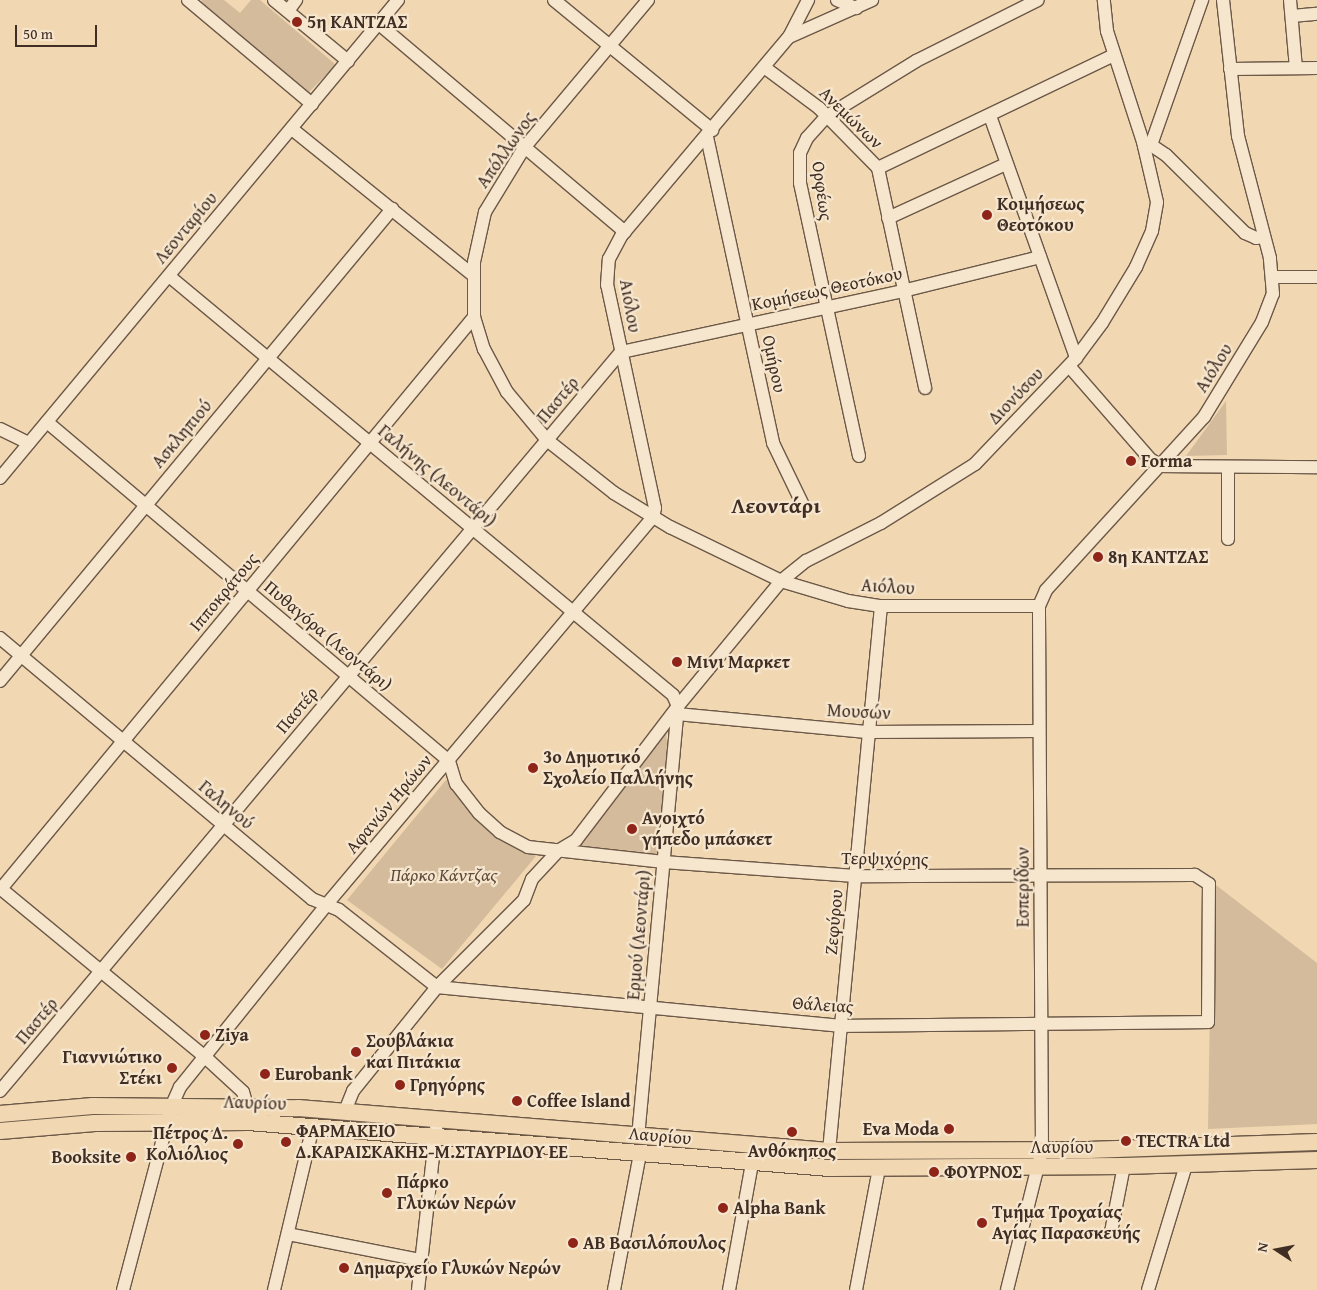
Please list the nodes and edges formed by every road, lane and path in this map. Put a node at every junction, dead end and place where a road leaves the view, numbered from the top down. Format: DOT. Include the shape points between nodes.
graph roads {
  1 [pos="274,0"];
  2 [pos="296,0"];
  3 [pos="398,0"];
  4 [pos="554,0"];
  5 [pos="648,0"];
  6 [pos="808,0"];
  7 [pos="837,0"];
  8 [pos="872,0"];
  9 [pos="1038,0"];
  10 [pos="1104,0"];
  11 [pos="1202,0"];
  12 [pos="1223,0"];
  13 [pos="1290,0"];
  14 [pos="193,2"];
  15 [pos="856,8"];
  16 [pos="288,11"];
  17 [pos="1317,14"];
  18 [pos="1292,16"];
  19 [pos="378,24"];
  20 [pos="789,37"];
  21 [pos="612,45"];
  22 [pos="1114,55"];
  23 [pos="348,61"];
  24 [pos="764,67"];
  25 [pos="1296,68"];
  26 [pos="1317,68"];
  27 [pos="1230,69"];
  28 [pos="312,104"];
  29 [pos="827,116"];
  30 [pos="990,116"];
  31 [pos="292,129"];
  32 [pos="710,134"];
  33 [pos="1148,145"];
  34 [pos="524,148"];
  35 [pos="1006,164"];
  36 [pos="878,168"];
  37 [pos="392,209"];
  38 [pos="888,218"];
  39 [pos="625,232"];
  40 [pos="1264,237"];
  41 [pos="1040,257"];
  42 [pos="473,275"];
  43 [pos="169,276"];
  44 [pos="1274,277"];
  45 [pos="1317,277"];
  46 [pos="904,291"];
  47 [pos="826,307"];
  48 [pos="474,317"];
  49 [pos="747,323"];
  50 [pos="621,352"];
  51 [pos="268,358"];
  52 [pos="1072,362"];
  53 [pos="925,388"];
  54 [pos="47,422"];
  55 [pos="0,429"];
  56 [pos="547,440"];
  57 [pos="30,443"];
  58 [pos="370,443"];
  59 [pos="859,456"];
  60 [pos="1161,466"];
  61 [pos="1317,467"];
  62 [pos="1228,468"];
  63 [pos="1,475"];
  64 [pos="146,505"];
  65 [pos="803,505"];
  66 [pos="653,517"];
  67 [pos="473,528"];
  68 [pos="1228,539"];
  69 [pos="781,581"];
  70 [pos="248,591"];
  71 [pos="881,606"];
  72 [pos="1039,606"];
  73 [pos="574,613"];
  74 [pos="0,638"];
  75 [pos="21,655"];
  76 [pos="348,676"];
  77 [pos="0,681"];
  78 [pos="678,710"];
  79 [pos="1039,731"];
  80 [pos="869,732"];
  81 [pos="122,742"];
  82 [pos="449,761"];
  83 [pos="224,825"];
  84 [pos="558,851"];
  85 [pos="664,862"];
  86 [pos="856,876"];
  87 [pos="1040,877"];
  88 [pos="0,889"];
  89 [pos="327,904"];
  90 [pos="100,972"];
  91 [pos="437,987"];
  92 [pos="650,1006"];
  93 [pos="1041,1022"];
  94 [pos="1208,1022"];
  95 [pos="841,1026"];
  96 [pos="204,1056"];
  97 [pos="0,1091"];
  98 [pos="172,1105"];
  99 [pos="247,1106"];
  100 [pos="345,1112"];
  101 [pos="0,1114"];
  102 [pos="438,1120"];
  103 [pos="168,1122"];
  104 [pos="313,1126"];
  105 [pos="0,1131"];
  106 [pos="638,1136"];
  107 [pos="436,1137"];
  108 [pos="1317,1142"];
  109 [pos="1042,1150"];
  110 [pos="829,1151"];
  111 [pos="640,1154"];
  112 [pos="1317,1160"];
  113 [pos="752,1164"];
  114 [pos="1186,1165"];
  115 [pos="1124,1166"];
  116 [pos="1038,1167"];
  117 [pos="879,1168"];
  118 [pos="1111,1232"];
  119 [pos="288,1234"];
  120 [pos="421,1260"];
  121 [pos="123,1290"];
  122 [pos="274,1290"];
  123 [pos="418,1290"];
  124 [pos="614,1290"];
  125 [pos="729,1290"];
  126 [pos="856,1290"];
  127 [pos="1007,1290"];
  128 [pos="1148,1290"];
  1 -- 16 [label="street"];
  2 -- 16 [label="street"];
  3 -- 19 [label="street, Λεονταρίου"];
  4 -- 21 [label="street"];
  5 -- 21 [label="street, Απόλλωνος"];
  6 -- 20 [label="street, Αιόλου"];
  7 -- 15 [label="street"];
  8 -- 15 [label="street"];
  9 -- 29 [label="street, Ορφέως" via="924,56"];
  10 -- 22 [label="street, Διονύσου"];
  11 -- 33 [label="street"];
  12 -- 27 [label="street, Αιόλου"];
  13 -- 18 [label="street"];
  14 -- 28 [label="street"];
  15 -- 20 [label="street"];
  16 -- 23 [label="street"];
  17 -- 18 [label="street"];
  18 -- 25 [label="street"];
  19 -- 23 [label="street, Λεονταρίου"];
  19 -- 34 [label="street"];
  20 -- 24 [label="street, Αιόλου"];
  21 -- 32 [label="street"];
  21 -- 34 [label="street, Απόλλωνος"];
  22 -- 30 [label="street"];
  22 -- 33 [label="street, Διονύσου"];
  23 -- 28 [label="street, Λεονταρίου"];
  24 -- 29 [label="street, Ανεμώνων"];
  24 -- 32 [label="street, Αιόλου"];
  25 -- 26 [label="street"];
  25 -- 27 [label="street"];
  27 -- 40 [label="street, Αιόλου" via="1238,136"];
  28 -- 31 [label="street, Λεονταρίου"];
  29 -- 36 [label="street, Ανεμώνων"];
  29 -- 47 [label="street, Ορφέως" via="803,146 798,166"];
  30 -- 35 [label="street"];
  30 -- 36 [label="street"];
  31 -- 37 [label="street"];
  31 -- 43 [label="street, Λεονταρίου"];
  32 -- 39 [label="street, Αιόλου"];
  32 -- 49 [label="street, Ομήρου"];
  33 -- 40 [label="street" via="1166,155 1246,233 1256,238"];
  33 -- 52 [label="street, Διονύσου" via="1158,202 1152,230 1136,266 1102,323"];
  34 -- 39 [label="street"];
  34 -- 42 [label="street, Απόλλωνος" via="486,212"];
  35 -- 38 [label="street"];
  35 -- 41 [label="street"];
  36 -- 38 [label="street, Ανεμώνων"];
  37 -- 42 [label="street"];
  37 -- 51 [label="street, Ασκληπιού"];
  38 -- 46 [label="street, Ανεμώνων"];
  39 -- 50 [label="street, Αιόλου" via="612,251 607,277"];
  40 -- 44 [label="street, Αιόλου"];
  41 -- 46 [label="street, Κομήσεως Θεοτόκου"];
  41 -- 52 [label="street"];
  42 -- 48 [label="street, Απόλλωνος"];
  43 -- 51 [label="street, Γαλήνης (Λεοντάρι)"];
  43 -- 54 [label="street, Λεονταρίου"];
  44 -- 45 [label="street"];
  44 -- 60 [label="street, Αιόλου" via="1267,313 1231,378 1204,417"];
  46 -- 47 [label="street, Κομήσεως Θεοτόκου"];
  46 -- 53 [label="street, Ανεμώνων"];
  47 -- 49 [label="street, Κομήσεως Θεοτόκου"];
  47 -- 59 [label="street, Ορφέως"];
  48 -- 56 [label="street, Απόλλωνος" via="496,375"];
  48 -- 58 [label="street, Ιπποκράτους"];
  49 -- 50 [label="street, Κομήσεως Θεοτόκου"];
  49 -- 65 [label="street, Ομήρου" via="776,451"];
  50 -- 56 [label="street, Παστέρ"];
  50 -- 66 [label="street, Αιόλου" via="655,508"];
  51 -- 58 [label="street, Γαλήνης (Λεοντάρι)"];
  51 -- 64 [label="street, Ασκληπιού"];
  52 -- 60 [label="street" via="1150,459"];
  52 -- 69 [label="street, Διονύσου" via="968,469 881,523 806,561"];
  54 -- 57 [label="street, Λεονταρίου"];
  54 -- 64 [label="street, Πυθαγόρα (Λεοντάρι)"];
  55 -- 57 [label="street"];
  56 -- 66 [label="street, Απόλλωνος" via="596,480"];
  56 -- 67 [label="street, Παστέρ"];
  57 -- 63 [label="street, Λεονταρίου"];
  58 -- 67 [label="street, Γαλήνης (Λεοντάρι)"];
  58 -- 70 [label="street, Ιπποκράτους"];
  60 -- 62 [label="street"];
  60 -- 72 [label="street, Αιόλου" via="1046,590"];
  61 -- 62 [label="street"];
  62 -- 68 [label="street"];
  64 -- 70 [label="street, Πυθαγόρα (Λεοντάρι)"];
  64 -- 75 [label="street, Ασκληπιού"];
  66 -- 69 [label="street, Αιόλου"];
  66 -- 73 [label="street, Αφανών Ηρώων"];
  67 -- 73 [label="street, Γαλήνης (Λεοντάρι)"];
  67 -- 76 [label="street, Παστέρ"];
  69 -- 71 [label="street, Αιόλου" via="848,601"];
  69 -- 78 [label="street, Διονύσου"];
  70 -- 76 [label="street, Πυθαγόρα (Λεοντάρι)"];
  70 -- 81 [label="street, Ιπποκράτους"];
  71 -- 72 [label="street, Αιόλου"];
  71 -- 80 [label="street, Ζεφύρου"];
  72 -- 79 [label="street, Εσπερίδων"];
  73 -- 78 [label="street, Γαλήνης (Λεοντάρι)" via="662,683"];
  73 -- 82 [label="street, Αφανών Ηρώων"];
  74 -- 75 [label="street, Γαληνού"];
  75 -- 77 [label="street, Ασκληπιού"];
  75 -- 81 [label="street, Γαληνού"];
  76 -- 82 [label="street, Πυθαγόρα (Λεοντάρι)"];
  76 -- 83 [label="street, Παστέρ"];
  78 -- 80 [label="street, Μουσών"];
  78 -- 84 [label="street, Διονύσου" via="576,840"];
  78 -- 85 [label="street, Ερμού (Λεοντάρι)"];
  79 -- 80 [label="street, Μουσών"];
  79 -- 87 [label="street, Εσπερίδων"];
  80 -- 86 [label="street, Ζεφύρου"];
  81 -- 83 [label="street, Γαληνού"];
  81 -- 88 [label="street, Ιπποκράτους"];
  82 -- 84 [label="street, Τερψιχόρης" via="456,784 480,814 500,832 528,847"];
  82 -- 89 [label="street, Αφανών Ηρώων"];
  83 -- 89 [label="street, Γαληνού" via="312,899"];
  83 -- 90 [label="street, Παστέρ"];
  84 -- 85 [label="street, Τερψιχόρης"];
  84 -- 91 [label="street, Διονύσου" via="532,879 524,900"];
  85 -- 86 [label="street, Τερψιχόρης"];
  85 -- 92 [label="street, Ερμού (Λεοντάρι)"];
  86 -- 87 [label="street, Τερψιχόρης"];
  86 -- 95 [label="street, Ζεφύρου"];
  87 -- 93 [label="street, Εσπερίδων"];
  87 -- 94 [label="street, Τερψιχόρης" via="1195,875 1209,884"];
  88 -- 90 [label="street"];
  89 -- 91 [label="street, Γαληνού"];
  89 -- 96 [label="street, Αφανών Ηρώων"];
  90 -- 96 [label="street"];
  90 -- 97 [label="street, Παστέρ"];
  91 -- 92 [label="street, Θάλειας"];
  91 -- 100 [label="street, Διονύσου" via="353,1091"];
  92 -- 95 [label="street, Θάλειας"];
  92 -- 106 [label="street, Ερμού (Λεοντάρι)"];
  93 -- 94 [label="street, Θάλειας"];
  93 -- 95 [label="street, Θάλειας"];
  93 -- 109 [label="street, Εσπερίδων"];
  95 -- 110 [label="street, Ζεφύρου"];
  96 -- 98 [label="street, Αφανών Ηρώων" via="176,1094"];
  96 -- 99 [label="street" via="243,1092"];
  98 -- 99 [label="main road, Λαυρίου"];
  98 -- 101 [label="main road, Λαυρίου" via="93,1106"];
  98 -- 103 [label="street, Αφανών Ηρώων"];
  99 -- 100 [label="main road, Λαυρίου"];
  100 -- 102 [label="main road, Λαυρίου"];
  102 -- 106 [label="main road, Λαυρίου"];
  102 -- 107 [label="street"];
  103 -- 104 [label="main road, Λαυρίου"];
  103 -- 105 [label="main road, Λαυρίου" via="95,1123"];
  103 -- 121 [label="street, Αφανών Ηρώων"];
  104 -- 107 [label="main road, Λαυρίου"];
  104 -- 119 [label="street"];
  106 -- 110 [label="main road, Λαυρίου"];
  107 -- 111 [label="main road, Λαυρίου"];
  107 -- 120 [label="street"];
  108 -- 109 [label="main road, Λαυρίου"];
  109 -- 110 [label="main road, Λαυρίου"];
  109 -- 116 [label="street, Εσπερίδων"];
  111 -- 113 [label="main road, Λαυρίου"];
  111 -- 124 [label="street"];
  112 -- 114 [label="main road, Λαυρίου"];
  113 -- 117 [label="main road, Λαυρίου"];
  113 -- 125 [label="street"];
  114 -- 115 [label="main road, Λαυρίου"];
  114 -- 128 [label="street"];
  115 -- 116 [label="main road, Λαυρίου"];
  115 -- 118 [label="street"];
  116 -- 117 [label="main road, Λαυρίου"];
  116 -- 127 [label="street, Εσπερίδων"];
  117 -- 126 [label="street"];
  119 -- 120 [label="street"];
  119 -- 122 [label="street"];
  120 -- 123 [label="street"];
}
